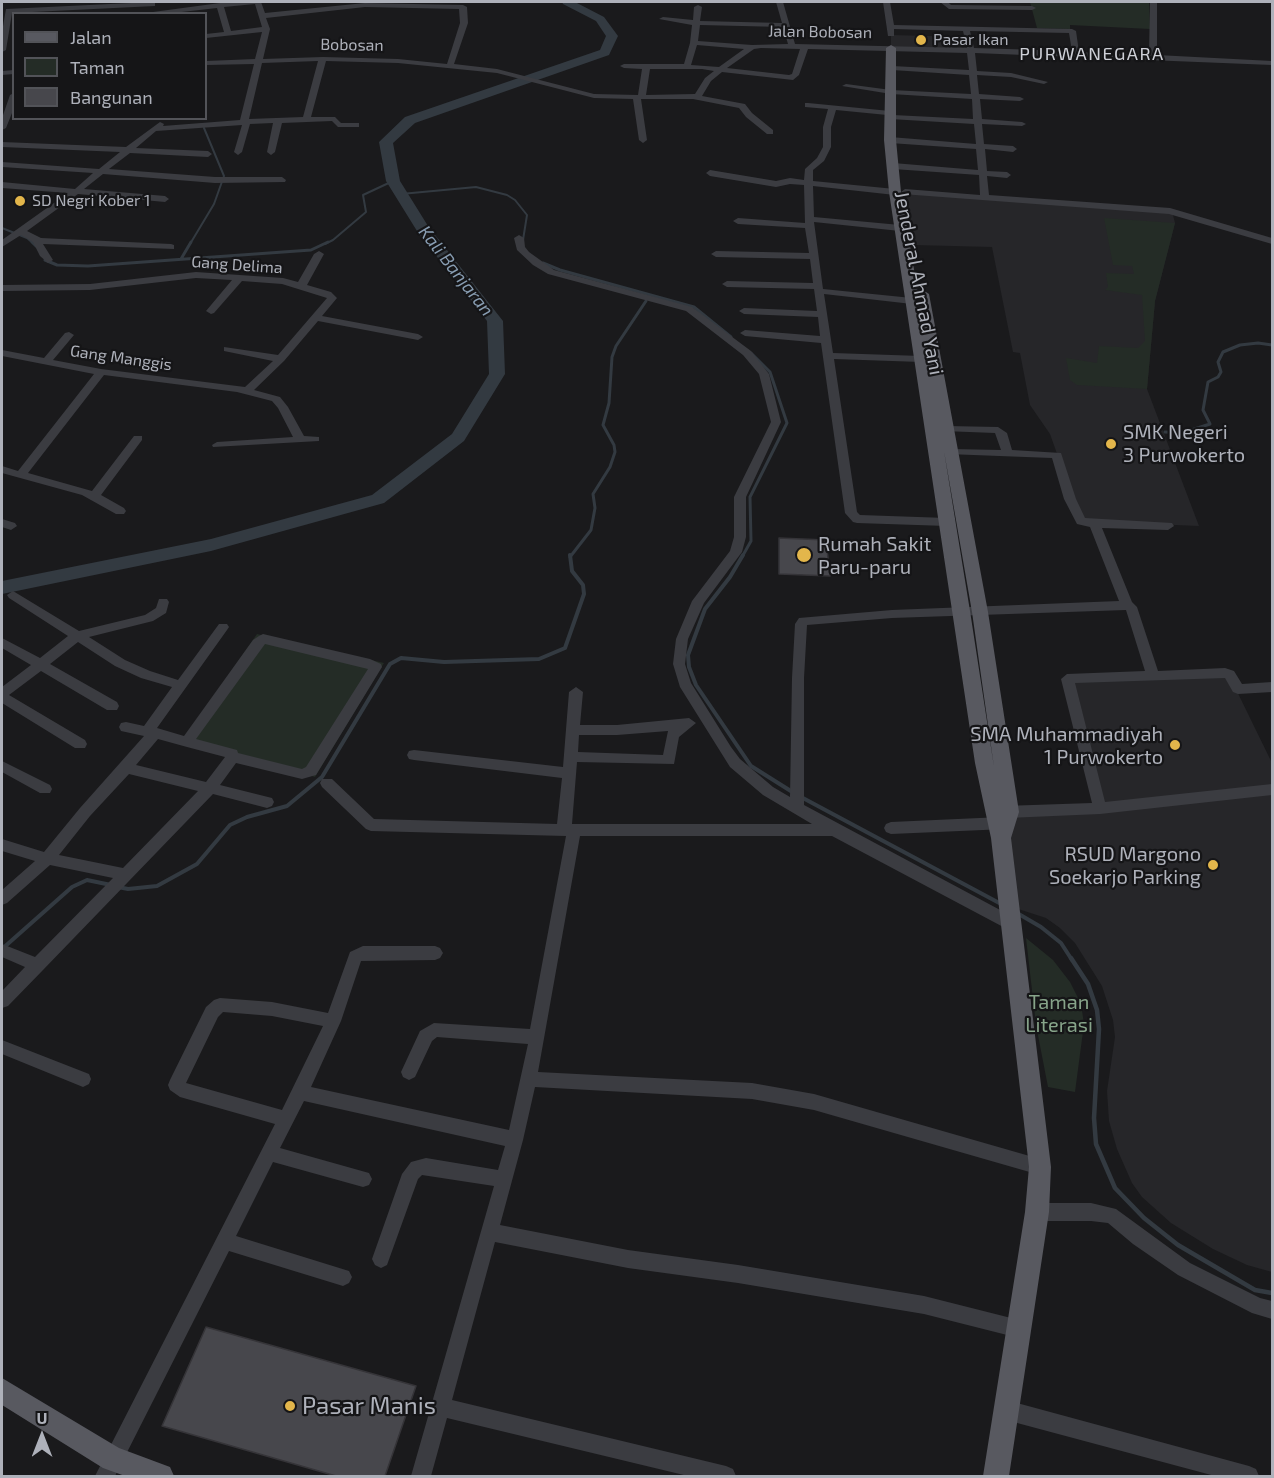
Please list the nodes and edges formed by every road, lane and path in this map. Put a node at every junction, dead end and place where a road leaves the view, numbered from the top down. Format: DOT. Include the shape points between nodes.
graph roads {
  1 [pos="258,2"];
  2 [pos="780,2"];
  3 [pos="887,2"];
  4 [pos="944,2"];
  5 [pos="1154,2"];
  6 [pos="151,3"];
  7 [pos="464,4"];
  8 [pos="196,5"];
  9 [pos="220,5"];
  10 [pos="1031,5"];
  11 [pos="698,8"];
  12 [pos="110,10"];
  13 [pos="162,12"];
  14 [pos="262,16"];
  15 [pos="663,19"];
  16 [pos="697,23"];
  17 [pos="786,25"];
  18 [pos="890,27"];
  19 [pos="266,29"];
  20 [pos="966,29"];
  21 [pos="1035,30"];
  22 [pos="228,33"];
  23 [pos="4,34"];
  24 [pos="207,36"];
  25 [pos="694,43"];
  26 [pos="792,46"];
  27 [pos="805,46"];
  28 [pos="752,47"];
  29 [pos="891,48"];
  30 [pos="2,50"];
  31 [pos="971,50"];
  32 [pos="1034,52"];
  33 [pos="1076,54"];
  34 [pos="1153,57"];
  35 [pos="323,58"];
  36 [pos="258,60"];
  37 [pos="207,63"];
  38 [pos="1272,63"];
  39 [pos="450,65"];
  40 [pos="624,66"];
  41 [pos="646,66"];
  42 [pos="687,66"];
  43 [pos="892,68"];
  44 [pos="719,70"];
  45 [pos="972,72"];
  46 [pos="1044,82"];
  47 [pos="846,86"];
  48 [pos="891,92"];
  49 [pos="640,97"];
  50 [pos="694,98"];
  51 [pos="975,98"];
  52 [pos="1020,99"];
  53 [pos="713,102"];
  54 [pos="750,102"];
  55 [pos="737,105"];
  56 [pos="808,105"];
  57 [pos="833,108"];
  58 [pos="5,110"];
  59 [pos="711,111"];
  60 [pos="890,115"];
  61 [pos="306,119"];
  62 [pos="164,120"];
  63 [pos="278,120"];
  64 [pos="245,122"];
  65 [pos="979,122"];
  66 [pos="1022,124"];
  67 [pos="356,125"];
  68 [pos="2,128"];
  69 [pos="154,129"];
  70 [pos="770,132"];
  71 [pos="643,140"];
  72 [pos="890,140"];
  73 [pos="2,144"];
  74 [pos="982,147"];
  75 [pos="1013,149"];
  76 [pos="128,150"];
  77 [pos="238,152"];
  78 [pos="271,152"];
  79 [pos="208,154"];
  80 [pos="2,164"];
  81 [pos="100,172"];
  82 [pos="983,172"];
  83 [pos="710,173"];
  84 [pos="1007,175"];
  85 [pos="282,180"];
  86 [pos="897,182"];
  87 [pos="808,183"];
  88 [pos="2,185"];
  89 [pos="77,191"];
  90 [pos="985,198"];
  91 [pos="165,199"];
  92 [pos="738,221"];
  93 [pos="811,223"];
  94 [pos="900,228"];
  95 [pos="11,235"];
  96 [pos="519,238"];
  97 [pos="37,240"];
  98 [pos="1272,241"];
  99 [pos="171,246"];
  100 [pos="319,254"];
  101 [pos="716,254"];
  102 [pos="814,256"];
  103 [pos="48,260"];
  104 [pos="238,278"];
  105 [pos="727,284"];
  106 [pos="301,286"];
  107 [pos="2,288"];
  108 [pos="819,288"];
  109 [pos="912,301"];
  110 [pos="744,311"];
  111 [pos="211,312"];
  112 [pos="823,314"];
  113 [pos="317,318"];
  114 [pos="745,333"];
  115 [pos="69,335"];
  116 [pos="418,337"];
  117 [pos="827,340"];
  118 [pos="228,349"];
  119 [pos="2,353"];
  120 [pos="829,356"];
  121 [pos="280,359"];
  122 [pos="921,359"];
  123 [pos="47,362"];
  124 [pos="101,372"];
  125 [pos="239,390"];
  126 [pos="941,421"];
  127 [pos="138,438"];
  128 [pos="300,440"];
  129 [pos="315,440"];
  130 [pos="217,445"];
  131 [pos="951,452"];
  132 [pos="1008,454"];
  133 [pos="2,470"];
  134 [pos="21,474"];
  135 [pos="95,495"];
  136 [pos="944,503"];
  137 [pos="960,503"];
  138 [pos="120,511"];
  139 [pos="947,522"];
  140 [pos="1095,524"];
  141 [pos="1168,526"];
  142 [pos="13,595"];
  143 [pos="163,602"];
  144 [pos="1127,605"];
  145 [pos="962,611"];
  146 [pos="980,612"];
  147 [pos="223,627"];
  148 [pos="77,636"];
  149 [pos="2,642"];
  150 [pos="41,664"];
  151 [pos="1153,676"];
  152 [pos="180,685"];
  153 [pos="1272,687"];
  154 [pos="576,692"];
  155 [pos="2,696"];
  156 [pos="112,706"];
  157 [pos="706,718"];
  158 [pos="689,723"];
  159 [pos="126,727"];
  160 [pos="572,730"];
  161 [pos="151,732"];
  162 [pos="187,742"];
  163 [pos="80,744"];
  164 [pos="414,755"];
  165 [pos="233,757"];
  166 [pos="570,757"];
  167 [pos="2,765"];
  168 [pos="126,768"];
  169 [pos="568,773"];
  170 [pos="327,783"];
  171 [pos="45,789"];
  172 [pos="209,789"];
  173 [pos="1272,790"];
  174 [pos="798,796"];
  175 [pos="267,802"];
  176 [pos="1100,808"];
  177 [pos="1001,822"];
  178 [pos="891,828"];
  179 [pos="569,830"];
  180 [pos="834,830"];
  181 [pos="2,845"];
  182 [pos="47,860"];
  183 [pos="125,875"];
  184 [pos="2,899"];
  185 [pos="1012,922"];
  186 [pos="7,952"];
  187 [pos="435,953"];
  188 [pos="38,965"];
  189 [pos="2,1001"];
  190 [pos="333,1021"];
  191 [pos="537,1037"];
  192 [pos="2,1047"];
  193 [pos="409,1072"];
  194 [pos="83,1079"];
  195 [pos="528,1079"];
  196 [pos="300,1092"];
  197 [pos="285,1119"];
  198 [pos="514,1140"];
  199 [pos="269,1153"];
  200 [pos="1040,1167"];
  201 [pos="363,1179"];
  202 [pos="504,1179"];
  203 [pos="1037,1212"];
  204 [pos="491,1232"];
  205 [pos="224,1241"];
  206 [pos="381,1258"];
  207 [pos="343,1277"];
  208 [pos="1272,1310"];
  209 [pos="1018,1329"];
  210 [pos="2,1391"];
  211 [pos="441,1407"];
  212 [pos="1006,1410"];
  213 [pos="108,1468"];
  214 [pos="161,1476"];
  215 [pos="421,1476"];
  216 [pos="726,1476"];
  217 [pos="996,1476"];
  218 [pos="1249,1476"];
  1 -- 9 [label="street"];
  1 -- 14 [label="street"];
  2 -- 17 [label="street"];
  3 -- 18 [label="street"];
  4 -- 10 [label="street" via="949,7"];
  5 -- 34 [label="street"];
  6 -- 12 [label="street"];
  7 -- 14 [label="street" via="401,10 365,5"];
  7 -- 39 [label="street" via="464,23"];
  8 -- 9 [label="street"];
  8 -- 13 [label="street"];
  9 -- 22 [label="street"];
  10 -- 21 [label="street"];
  11 -- 16 [label="street"];
  12 -- 23 [label="street" via="9,11"];
  14 -- 19 [label="street"];
  15 -- 16 [label="street"];
  16 -- 17 [label="street"];
  16 -- 25 [label="street"];
  17 -- 26 [label="street"];
  18 -- 20 [label="street"];
  18 -- 29 [label="street"];
  19 -- 22 [label="street"];
  19 -- 36 [label="street"];
  20 -- 21 [label="street"];
  20 -- 31 [label="street"];
  21 -- 32 [label="street"];
  21 -- 33 [label="street" via="1072,28"];
  22 -- 24 [label="street"];
  23 -- 30 [label="street"];
  25 -- 28 [label="street"];
  25 -- 42 [label="street"];
  26 -- 27 [label="street, Jalan Bobosan"];
  26 -- 28 [label="street, Jalan Bobosan"];
  27 -- 29 [label="street, Jalan Bobosan"];
  27 -- 44 [label="street" via="793,77"];
  28 -- 44 [label="street, Jalan Bobosan"];
  29 -- 31 [label="street, Jalan Bobosan"];
  29 -- 43 [label="main road"];
  31 -- 32 [label="street, Jalan Bobosan"];
  31 -- 45 [label="street"];
  32 -- 33 [label="street, Jalan Bobosan"];
  33 -- 34 [label="street, Jalan Bobosan"];
  34 -- 38 [label="street, Jalan Bobosan"];
  35 -- 36 [label="street, Bobosan"];
  35 -- 39 [label="street, Bobosan"];
  35 -- 61 [label="street"];
  36 -- 37 [label="street, Bobosan"];
  36 -- 64 [label="street"];
  39 -- 49 [label="street, Bobosan" via="497,71 594,96"];
  40 -- 41 [label="street"];
  41 -- 42 [label="street"];
  41 -- 49 [label="street"];
  42 -- 44 [label="street"];
  43 -- 45 [label="street"];
  43 -- 48 [label="main road"];
  44 -- 50 [label="street, Jalan Bobosan"];
  45 -- 46 [label="street" via="1024,76"];
  45 -- 51 [label="street"];
  47 -- 48 [label="street"];
  48 -- 51 [label="street"];
  48 -- 60 [label="main road"];
  49 -- 50 [label="street"];
  49 -- 71 [label="street"];
  50 -- 53 [label="street"];
  51 -- 52 [label="street"];
  51 -- 65 [label="street"];
  53 -- 55 [label="street"];
  53 -- 59 [label="street"];
  54 -- 55 [label="street"];
  55 -- 70 [label="street"];
  56 -- 57 [label="street"];
  57 -- 60 [label="street"];
  57 -- 87 [label="street" via="827,127 827,147 809,169"];
  58 -- 68 [label="street"];
  60 -- 65 [label="street"];
  60 -- 72 [label="main road"];
  61 -- 63 [label="street"];
  61 -- 67 [label="street" via="335,119 338,125"];
  62 -- 69 [label="street"];
  63 -- 64 [label="street"];
  63 -- 78 [label="street"];
  64 -- 69 [label="street"];
  64 -- 77 [label="street"];
  65 -- 66 [label="street"];
  65 -- 74 [label="street"];
  69 -- 76 [label="street"];
  72 -- 74 [label="street"];
  72 -- 86 [label="main road"];
  73 -- 76 [label="street"];
  74 -- 75 [label="street"];
  74 -- 82 [label="street"];
  76 -- 79 [label="street"];
  76 -- 81 [label="street"];
  80 -- 81 [label="street"];
  81 -- 85 [label="street"];
  81 -- 89 [label="street"];
  82 -- 84 [label="street"];
  82 -- 86 [label="street"];
  82 -- 90 [label="street"];
  83 -- 87 [label="street" via="776,184 785,180"];
  86 -- 87 [label="street"];
  86 -- 90 [label="street"];
  86 -- 94 [label="main road, Jenderal Ahmad Yani"];
  86 -- 126 [label="main road, Jenderal Ahmad Yani"];
  87 -- 93 [label="street"];
  88 -- 89 [label="street"];
  89 -- 91 [label="street"];
  89 -- 95 [label="street"];
  90 -- 98 [label="street" via="1170,212"];
  92 -- 93 [label="street"];
  93 -- 94 [label="street"];
  93 -- 102 [label="street"];
  94 -- 109 [label="main road, Jenderal Ahmad Yani"];
  95 -- 97 [label="street"];
  96 -- 157 [label="street" via="520,248 551,272 657,299 698,314 747,353 764,374 776,422 740,497 736,552 698,601 682,639 680,673"];
  97 -- 99 [label="street"];
  97 -- 103 [label="street"];
  100 -- 106 [label="street"];
  101 -- 102 [label="street"];
  102 -- 108 [label="street"];
  104 -- 106 [label="street, Gang Delima"];
  104 -- 107 [label="street, Gang Delima" via="196,275 90,287"];
  104 -- 111 [label="street"];
  105 -- 108 [label="street"];
  106 -- 113 [label="street, Gang Delima" via="332,298"];
  108 -- 109 [label="street"];
  108 -- 112 [label="street"];
  109 -- 122 [label="main road, Jenderal Ahmad Yani"];
  110 -- 112 [label="street"];
  112 -- 117 [label="street"];
  113 -- 116 [label="street"];
  113 -- 121 [label="street, Gang Delima"];
  114 -- 117 [label="street"];
  115 -- 123 [label="street"];
  117 -- 120 [label="street"];
  118 -- 121 [label="street"];
  119 -- 123 [label="street, Gang Manggis"];
  120 -- 122 [label="street"];
  120 -- 139 [label="street" via="853,517"];
  121 -- 125 [label="street, Gang Delima" via="253,387"];
  122 -- 126 [label="main road, Jenderal Ahmad Yani"];
  123 -- 124 [label="street, Gang Manggis"];
  124 -- 125 [label="street, Gang Manggis"];
  124 -- 134 [label="street"];
  125 -- 128 [label="street, Gang Manggis" via="276,399"];
  126 -- 131 [label="main road, Jenderal Ahmad Yani"];
  126 -- 132 [label="street" via="998,430"];
  126 -- 136 [label="main road, Jenderal Ahmad Yani"];
  127 -- 135 [label="street"];
  128 -- 129 [label="street"];
  128 -- 130 [label="street"];
  131 -- 132 [label="street"];
  131 -- 137 [label="main road, Jenderal Ahmad Yani"];
  132 -- 140 [label="street" via="1057,455 1070,498 1082,521"];
  133 -- 134 [label="street"];
  134 -- 135 [label="street"];
  135 -- 138 [label="street"];
  136 -- 137 [label="street"];
  136 -- 139 [label="main road, Jenderal Ahmad Yani"];
  137 -- 146 [label="main road, Jenderal Ahmad Yani"];
  139 -- 145 [label="main road, Jenderal Ahmad Yani"];
  140 -- 141 [label="street"];
  140 -- 144 [label="street"];
  142 -- 148 [label="street"];
  143 -- 148 [label="street" via="162,610 149,618"];
  144 -- 146 [label="street"];
  144 -- 151 [label="street" via="1134,615"];
  145 -- 146 [label="street"];
  145 -- 174 [label="street" via="803,621 798,678"];
  145 -- 177 [label="main road, Jenderal Ahmad Yani"];
  146 -- 177 [label="main road, Jenderal Ahmad Yani"];
  147 -- 152 [label="street"];
  148 -- 150 [label="street"];
  148 -- 152 [label="street" via="120,663"];
  149 -- 150 [label="street"];
  150 -- 155 [label="street"];
  150 -- 156 [label="street"];
  151 -- 153 [label="street" via="1227,673 1238,689"];
  151 -- 176 [label="street" via="1066,680"];
  152 -- 161 [label="street"];
  154 -- 160 [label="street"];
  155 -- 163 [label="street"];
  157 -- 158 [label="street"];
  157 -- 174 [label="street" via="735,763 768,790"];
  158 -- 160 [label="street" via="641,729"];
  158 -- 166 [label="street" via="673,734 669,760"];
  159 -- 161 [label="street"];
  160 -- 166 [label="street"];
  161 -- 162 [label="street"];
  161 -- 168 [label="street"];
  162 -- 165 [label="street"];
  162 -- 165 [label="street" via="263,639 376,667 311,771 302,774"];
  164 -- 169 [label="street"];
  165 -- 172 [label="street"];
  166 -- 169 [label="street"];
  167 -- 171 [label="street"];
  168 -- 172 [label="street"];
  168 -- 182 [label="street"];
  169 -- 179 [label="street"];
  170 -- 179 [label="street" via="371,825"];
  172 -- 175 [label="street"];
  172 -- 183 [label="street"];
  173 -- 176 [label="street"];
  174 -- 180 [label="street"];
  176 -- 177 [label="street"];
  177 -- 178 [label="street"];
  177 -- 185 [label="main road, Jenderal Ahmad Yani" via="1005,888"];
  179 -- 180 [label="street"];
  179 -- 191 [label="street"];
  180 -- 185 [label="street"];
  181 -- 182 [label="street"];
  182 -- 183 [label="street"];
  182 -- 184 [label="street"];
  183 -- 188 [label="street"];
  185 -- 200 [label="main road, Jenderal Ahmad Yani"];
  186 -- 188 [label="street"];
  187 -- 190 [label="street" via="357,955"];
  188 -- 189 [label="street"];
  190 -- 196 [label="street"];
  190 -- 197 [label="street" via="272,1009 220,1005 212,1012 176,1085"];
  191 -- 193 [label="street" via="434,1030 426,1036"];
  191 -- 195 [label="street"];
  192 -- 194 [label="street"];
  195 -- 198 [label="street"];
  195 -- 200 [label="street" via="644,1083 793,1098"];
  196 -- 197 [label="street"];
  196 -- 198 [label="street"];
  197 -- 199 [label="street"];
  198 -- 202 [label="street"];
  199 -- 201 [label="street"];
  199 -- 205 [label="street"];
  200 -- 203 [label="main road, Jenderal Ahmad Yani"];
  202 -- 204 [label="street"];
  202 -- 206 [label="street" via="417,1168 411,1174"];
  203 -- 208 [label="street" via="1110,1215 1192,1274"];
  203 -- 209 [label="main road, Jenderal Ahmad Yani"];
  204 -- 209 [label="street" via="924,1305"];
  204 -- 211 [label="street"];
  205 -- 207 [label="street"];
  205 -- 213 [label="street"];
  209 -- 212 [label="main road, Jenderal Ahmad Yani"];
  210 -- 213 [label="main road"];
  211 -- 215 [label="street"];
  211 -- 216 [label="street"];
  212 -- 217 [label="main road, Jenderal Ahmad Yani"];
  212 -- 218 [label="street"];
  213 -- 214 [label="main road"];
}
